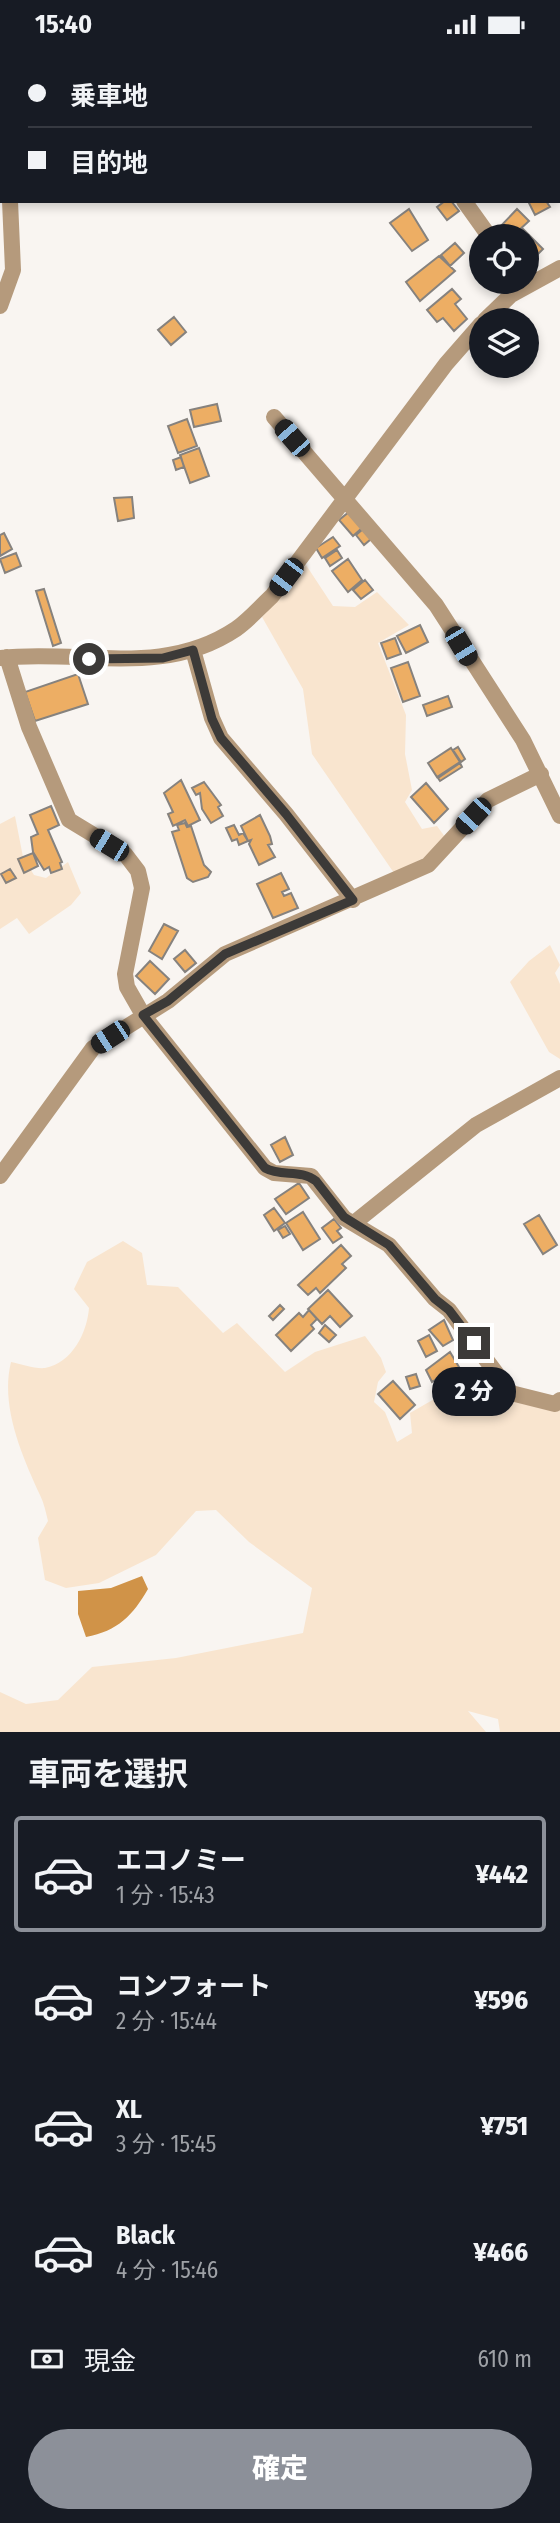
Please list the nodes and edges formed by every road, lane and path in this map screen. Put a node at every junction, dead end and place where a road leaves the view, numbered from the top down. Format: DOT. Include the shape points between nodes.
graph roads {
  1 [pos="10,203"];
  2 [pos="465,203"];
  3 [pos="480,224"];
  4 [pos="560,268"];
  5 [pos="539,277"];
  6 [pos="512,294"];
  7 [pos="0,306"];
  8 [pos="498,308"];
  9 [pos="469,338"];
  10 [pos="274,417"];
  11 [pos="345,500"];
  12 [pos="193,650"];
  13 [pos="4,658"];
  14 [pos="541,774"];
  15 [pos="560,816"];
  16 [pos="353,900"];
  17 [pos="143,1015"];
  18 [pos="560,1078"];
  19 [pos="0,1176"];
  20 [pos="354,1223"];
  21 [pos="560,1400"];
  1 -- 7 [label="street" via="13,270"];
  2 -- 3 [label="street"];
  4 -- 5 [label="street"];
  6 -- 8 [label="street"];
  9 -- 11 [label="street"];
  10 -- 11 [label="street"];
  11 -- 12 [label="street" via="272,596 236,629"];
  11 -- 14 [label="street" via="436,605"];
  12 -- 13 [label="street" via="163,658"];
  12 -- 16 [label="street" via="221,738"];
  13 -- 17 [label="street" via="69,820 125,855 138,871 142,888 125,974"];
  14 -- 15 [label="street"];
  14 -- 16 [label="street" via="488,800 428,865"];
  16 -- 17 [label="street" via="225,954 168,1001"];
  17 -- 19 [label="street" via="93,1048"];
  17 -- 20 [label="street" via="265,1168 311,1176"];
  18 -- 20 [label="street" via="476,1125"];
  20 -- 21 [label="street" via="389,1245 449,1310 511,1393 555,1403"];
}
